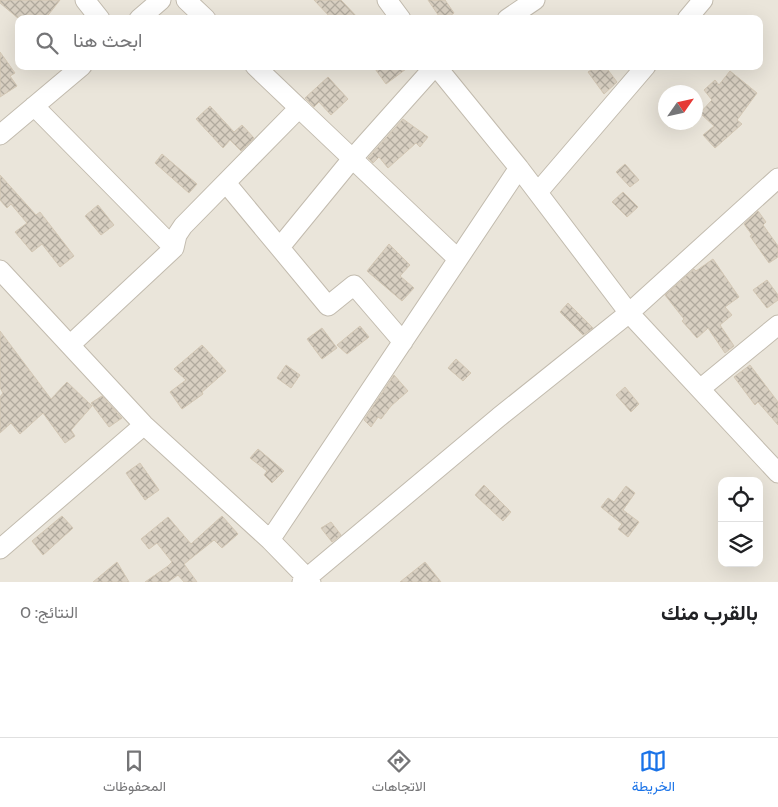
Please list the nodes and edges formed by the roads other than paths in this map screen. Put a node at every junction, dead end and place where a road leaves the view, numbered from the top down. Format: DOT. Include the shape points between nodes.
graph roads {
  1 [pos="85,0"];
  2 [pos="161,0"];
  3 [pos="186,0"];
  4 [pos="387,0"];
  5 [pos="535,0"];
  6 [pos="703,0"];
  7 [pos="97,15"];
  8 [pos="144,15"];
  9 [pos="202,15"];
  10 [pos="398,15"];
  11 [pos="513,15"];
  12 [pos="690,15"];
  13 [pos="77,70"];
  14 [pos="259,70"];
  15 [pos="432,70"];
  16 [pos="439,70"];
  17 [pos="643,70"];
  18 [pos="34,106"];
  19 [pos="299,108"];
  20 [pos="0,135"];
  21 [pos="352,159"];
  22 [pos="520,168"];
  23 [pos="778,178"];
  24 [pos="226,183"];
  25 [pos="538,192"];
  26 [pos="280,247"];
  27 [pos="174,248"];
  28 [pos="458,259"];
  29 [pos="0,270"];
  30 [pos="629,313"];
  31 [pos="778,326"];
  32 [pos="402,342"];
  33 [pos="70,345"];
  34 [pos="700,389"];
  35 [pos="144,425"];
  36 [pos="778,473"];
  37 [pos="270,540"];
  38 [pos="0,549"];
  39 [pos="307,581"];
  1 -- 7 [label="street"];
  2 -- 8 [label="street"];
  3 -- 9 [label="street"];
  4 -- 10 [label="street"];
  5 -- 11 [label="street"];
  6 -- 12 [label="street"];
  13 -- 18 [label="street"];
  14 -- 19 [label="street"];
  15 -- 21 [label="street"];
  16 -- 22 [label="street"];
  17 -- 25 [label="street"];
  18 -- 20 [label="street"];
  18 -- 27 [label="street"];
  19 -- 21 [label="street"];
  19 -- 24 [label="street"];
  21 -- 26 [label="street"];
  21 -- 28 [label="street"];
  22 -- 25 [label="street"];
  22 -- 28 [label="street"];
  23 -- 30 [label="street"];
  24 -- 26 [label="street"];
  24 -- 27 [label="street" via="183,226"];
  25 -- 30 [label="street"];
  26 -- 32 [label="street" via="328,306 354,285"];
  27 -- 33 [label="street"];
  28 -- 32 [label="street"];
  29 -- 33 [label="street"];
  30 -- 34 [label="street"];
  30 -- 39 [label="street" via="499,417"];
  31 -- 34 [label="street"];
  32 -- 37 [label="street"];
  33 -- 35 [label="street"];
  34 -- 36 [label="street"];
  35 -- 37 [label="street"];
  35 -- 38 [label="street"];
  37 -- 39 [label="street"];
}
